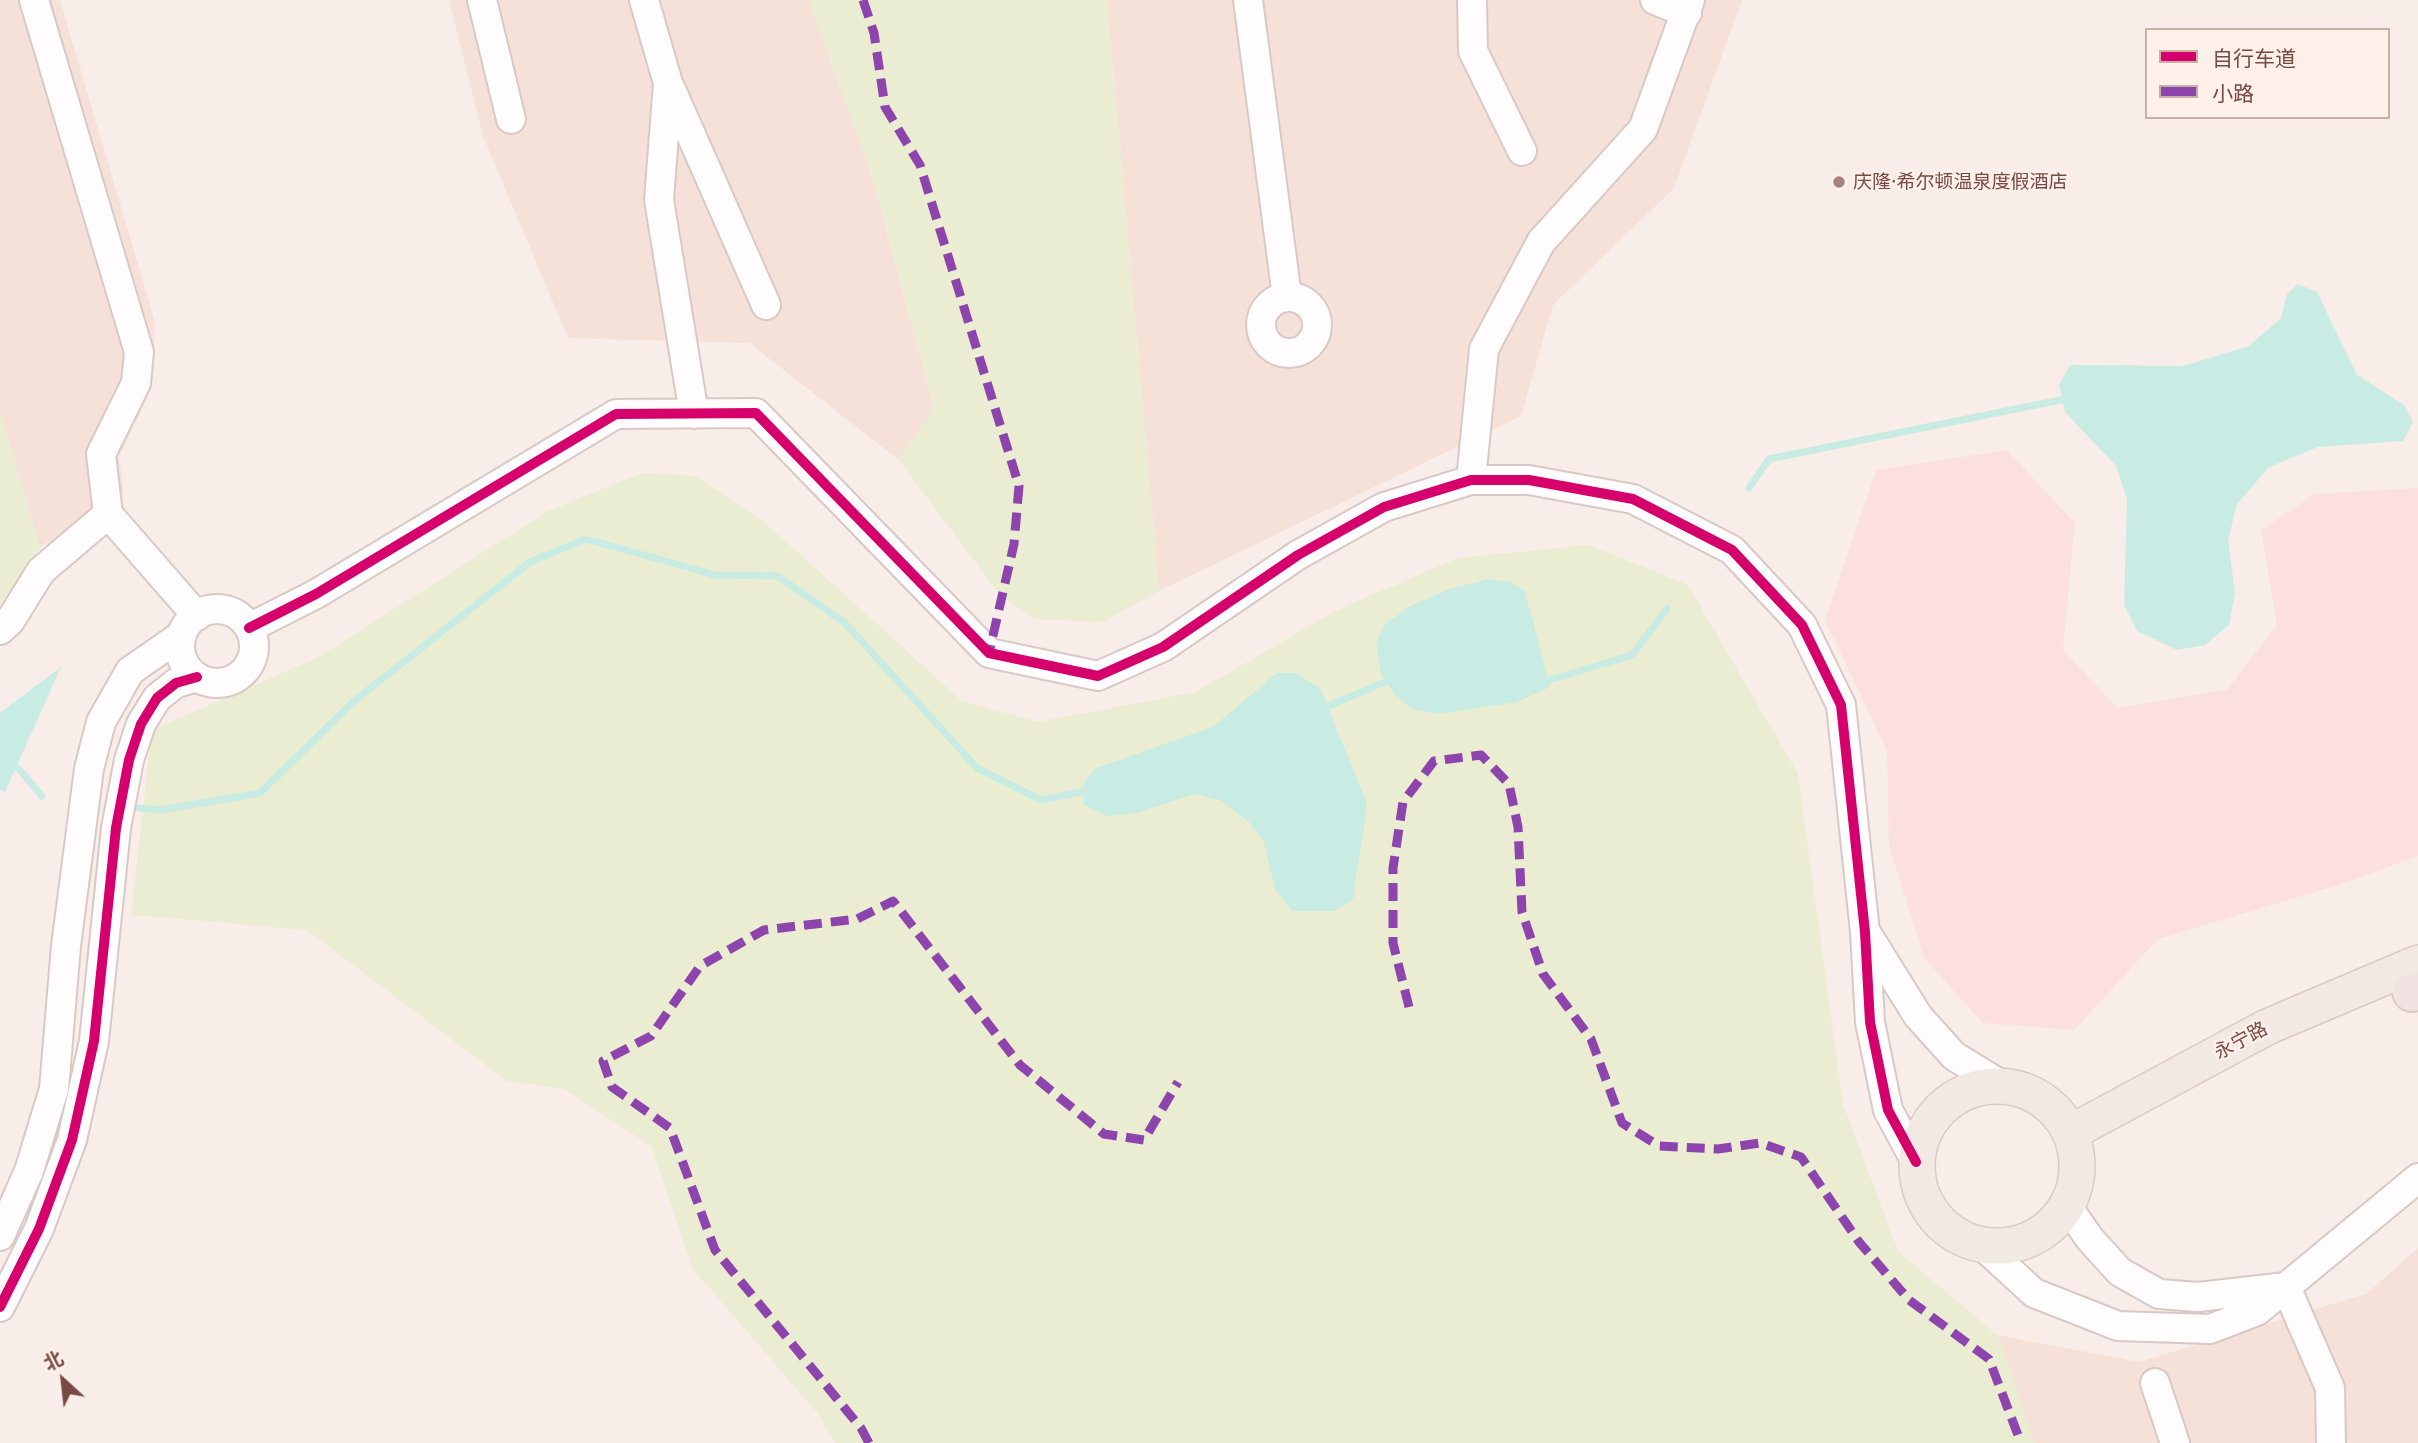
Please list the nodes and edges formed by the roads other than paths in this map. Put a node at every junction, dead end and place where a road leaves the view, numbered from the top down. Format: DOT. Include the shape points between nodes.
graph roads {
  1 [pos="34,0"];
  2 [pos="482,0"];
  3 [pos="644,0"];
  4 [pos="1248,0"];
  5 [pos="1472,0"];
  6 [pos="1656,0"];
  7 [pos="1688,7"];
  8 [pos="668,83"];
  9 [pos="511,119"];
  10 [pos="1522,151"];
  11 [pos="1287,297"];
  12 [pos="766,305"];
  13 [pos="694,414"];
  14 [pos="1471,480"];
  15 [pos="108,514"];
  16 [pos="190,625"];
  17 [pos="249,628"];
  18 [pos="0,630"];
  19 [pos="197,677"];
  20 [pos="1865,932"];
  21 [pos="2416,984"];
  22 [pos="2003,1086"];
  23 [pos="2073,1144"];
  24 [pos="1916,1161"];
  25 [pos="2418,1178"];
  26 [pos="2067,1206"];
  27 [pos="0,1236"];
  28 [pos="1983,1246"];
  29 [pos="2286,1287"];
  30 [pos="0,1307"];
  31 [pos="2155,1384"];
  32 [pos="2175,1443"];
  33 [pos="2331,1443"];
  1 -- 15 [label="street" via="139,352 136,383 102,454"];
  2 -- 9 [label="street"];
  3 -- 8 [label="street"];
  4 -- 11 [label="street"];
  5 -- 10 [label="street" via="1473,51"];
  6 -- 7 [label="street"];
  7 -- 14 [label="street" via="1643,129 1541,242 1484,349"];
  8 -- 12 [label="street"];
  8 -- 13 [label="street" via="659,200"];
  13 -- 14 [label="street" via="757,413 989,653 1098,676 1163,647 1298,555 1384,507"];
  13 -- 17 [label="street" via="616,415 316,594"];
  14 -- 20 [label="street" via="1529,480 1633,499 1732,550 1802,625 1841,705"];
  15 -- 16 [label="street"];
  15 -- 18 [label="street" via="41,570"];
  16 -- 17 [label="street" via="208,611 232,612"];
  16 -- 19 [label="street" via="183,659"];
  16 -- 27 [label="street" via="130,671 101,722 89,769 66,946 54,1089 29,1171"];
  17 -- 19 [label="street" via="254,651 243,673 221,683"];
  19 -- 30 [label="street" via="176,683 157,698 141,724 129,760 116,828 94,1041 72,1140 39,1229"];
  20 -- 22 [label="street" via="1918,1016 1954,1056"];
  20 -- 24 [label="street" via="1870,1023 1888,1110"];
  21 -- 23 [label="main road, 永宁路"];
  22 -- 23 [label="main road" via="2043,1100 2058,1114"];
  22 -- 24 [label="main road" via="1977,1088 1954,1098 1935,1115 1922,1137"];
  23 -- 26 [label="main road" via="2076,1182"];
  24 -- 28 [label="main road" via="1918,1185 1934,1216 1961,1239"];
  25 -- 29 [label="street"];
  26 -- 28 [label="main road" via="2052,1225 2031,1239 2008,1246"];
  26 -- 29 [label="street" via="2120,1272 2159,1294 2198,1297"];
  28 -- 29 [label="street" via="2034,1293 2118,1325 2210,1329 2256,1311"];
  29 -- 33 [label="street" via="2330,1388"];
  31 -- 32 [label="street"];
}
